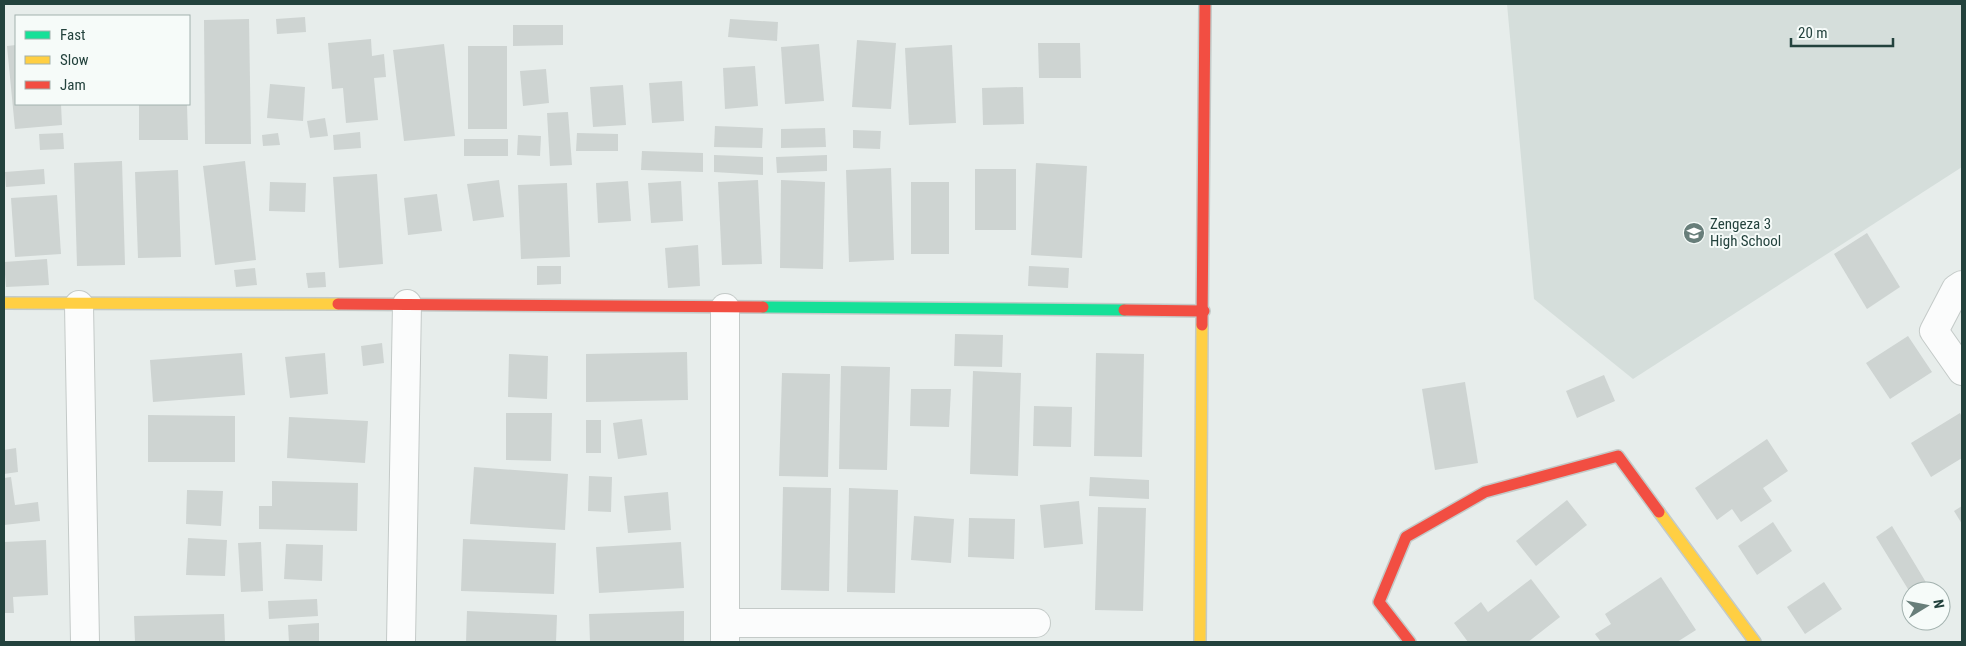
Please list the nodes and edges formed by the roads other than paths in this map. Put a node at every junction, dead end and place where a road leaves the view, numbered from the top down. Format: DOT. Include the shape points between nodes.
graph roads {
  1 [pos="1205,4"];
  2 [pos="1962,285"];
  3 [pos="4,302"];
  4 [pos="407,304"];
  5 [pos="79,305"];
  6 [pos="725,308"];
  7 [pos="1204,311"];
  8 [pos="1962,372"];
  9 [pos="1036,623"];
  10 [pos="725,633"];
  11 [pos="85,642"];
  12 [pos="401,642"];
  13 [pos="1200,642"];
  14 [pos="1410,642"];
  15 [pos="1755,642"];
  1 -- 7 [label="street"];
  2 -- 8 [label="street" via="1956,289 1934,331"];
  3 -- 5 [label="street"];
  4 -- 5 [label="street"];
  4 -- 6 [label="street"];
  4 -- 12 [label="street"];
  5 -- 11 [label="street"];
  6 -- 7 [label="street"];
  6 -- 10 [label="street"];
  7 -- 13 [label="street"];
  9 -- 10 [label="street"];
  14 -- 15 [label="street" via="1379,602 1406,537 1485,492 1618,456"];
}
